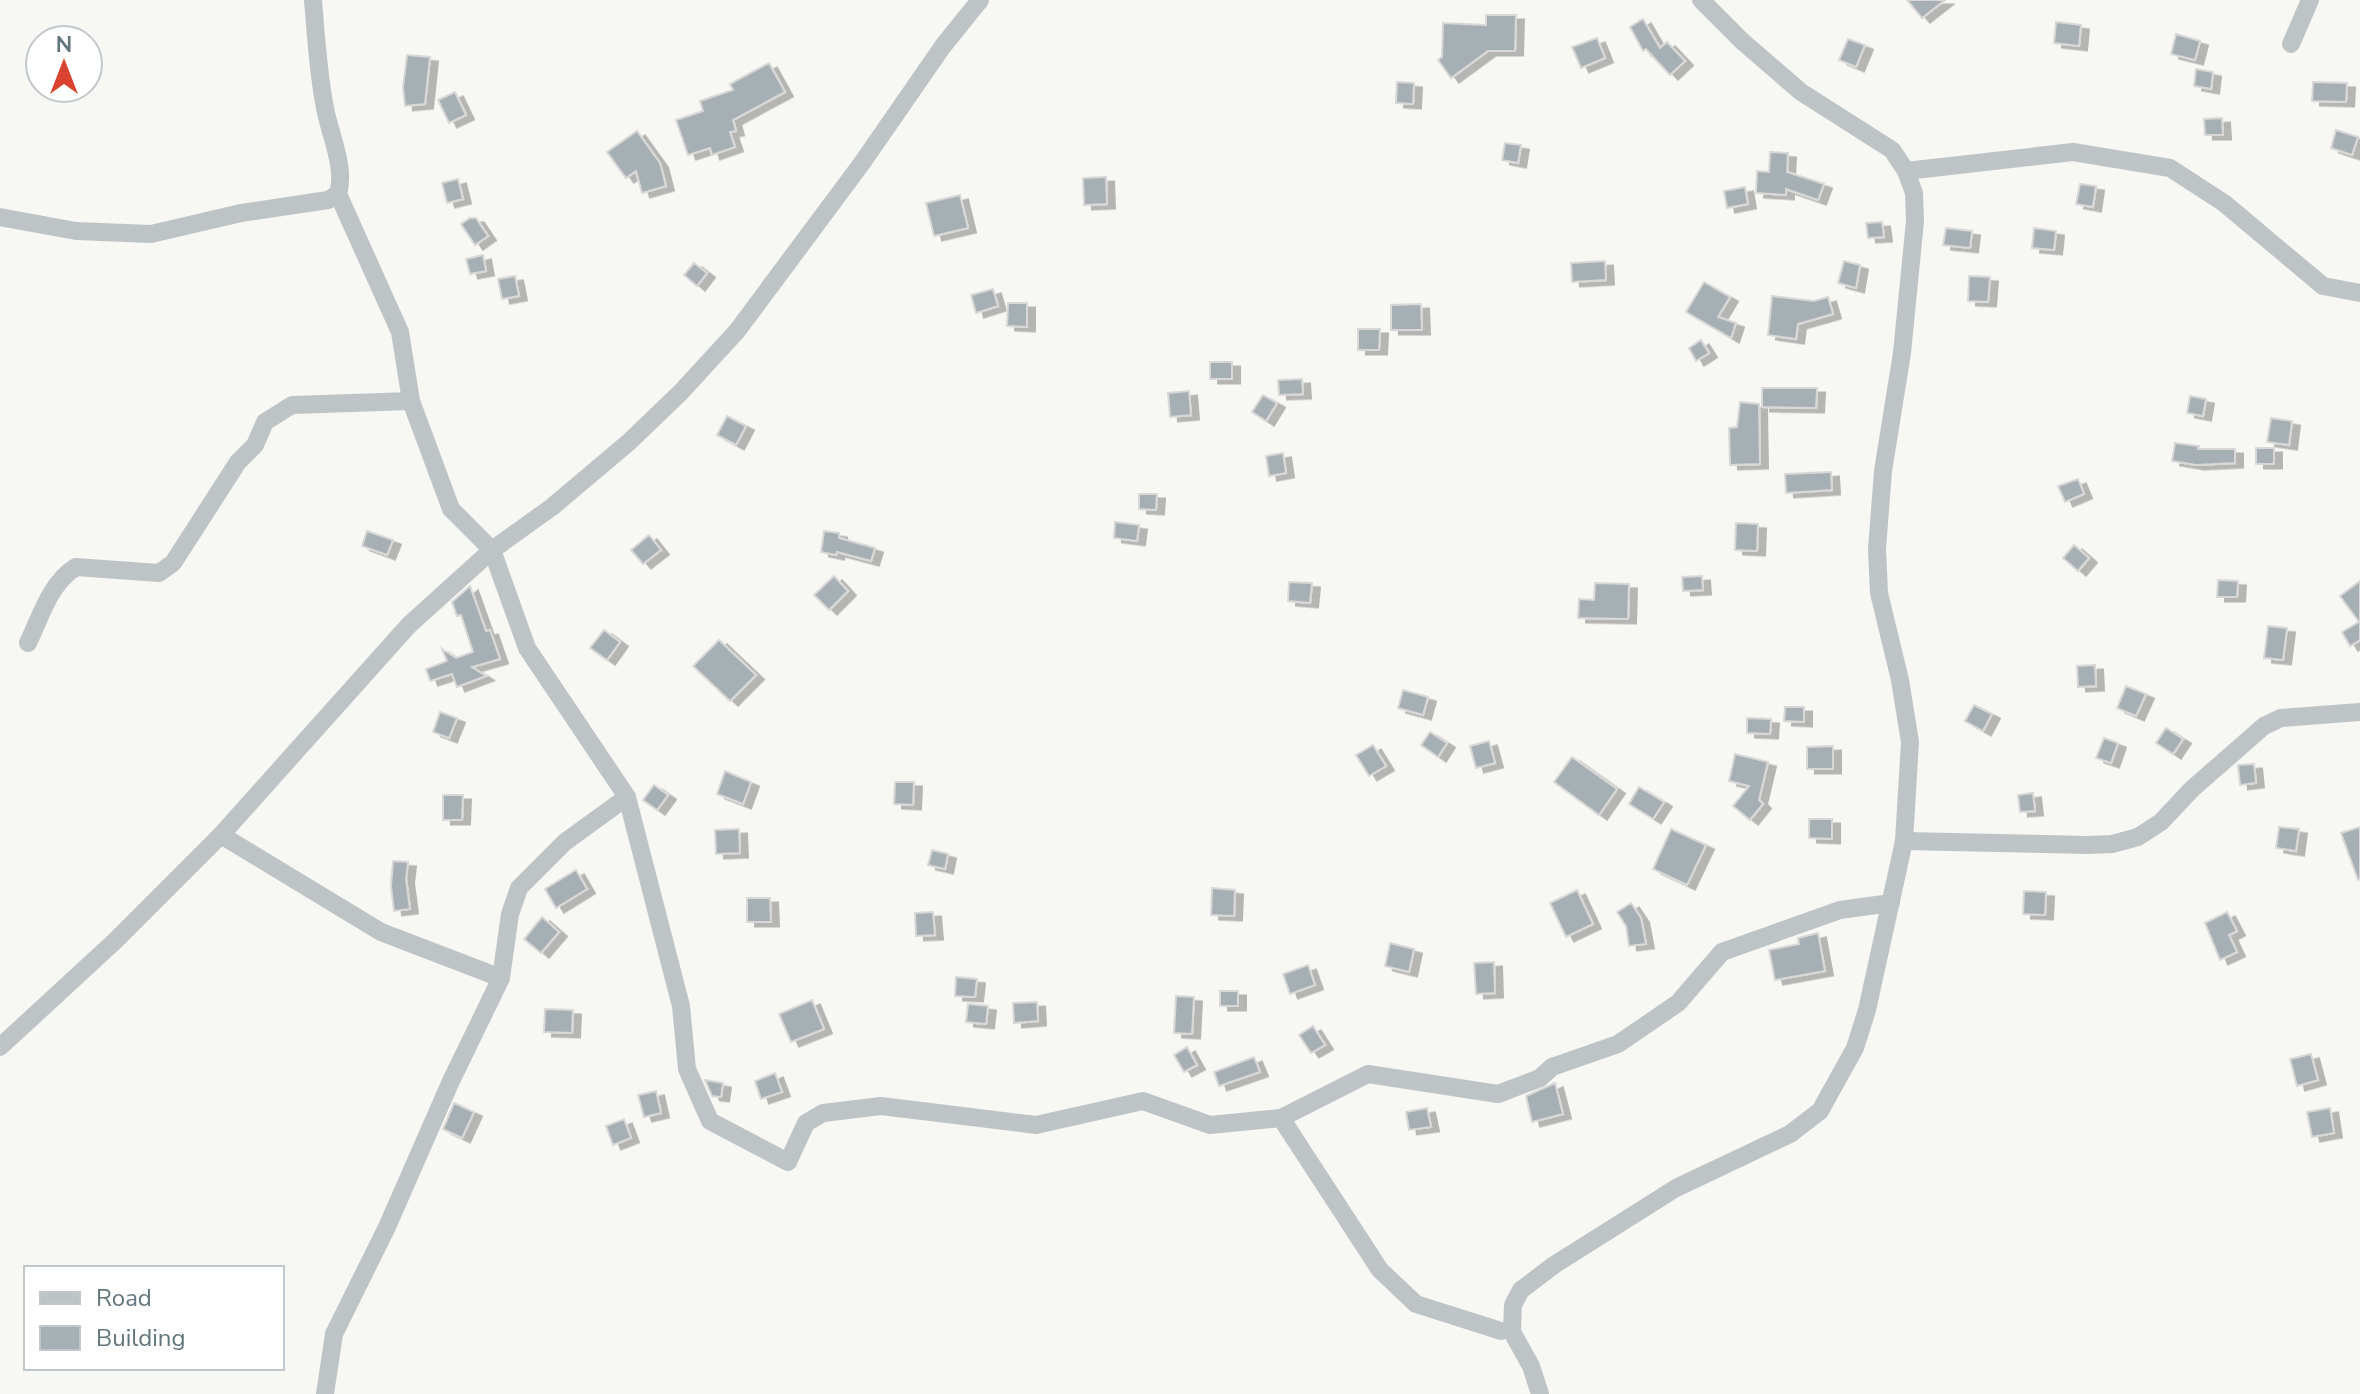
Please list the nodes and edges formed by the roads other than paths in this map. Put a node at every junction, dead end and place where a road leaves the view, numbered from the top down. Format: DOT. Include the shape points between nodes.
graph roads {
  1 [pos="313,0"];
  2 [pos="980,0"];
  3 [pos="1701,0"];
  4 [pos="2310,0"];
  5 [pos="2291,44"];
  6 [pos="1906,171"];
  7 [pos="338,194"];
  8 [pos="0,217"];
  9 [pos="2360,293"];
  10 [pos="411,401"];
  11 [pos="492,550"];
  12 [pos="28,643"];
  13 [pos="2360,712"];
  14 [pos="627,797"];
  15 [pos="221,835"];
  16 [pos="1904,841"];
  17 [pos="1891,903"];
  18 [pos="501,978"];
  19 [pos="0,1047"];
  20 [pos="1281,1118"];
  21 [pos="1501,1331"];
  22 [pos="325,1394"];
  23 [pos="1540,1394"];
  1 -- 7 [label="street" via="320,80 342,180"];
  2 -- 11 [label="street" via="737,331 629,442"];
  3 -- 6 [label="street" via="1801,92 1892,150"];
  4 -- 5 [label="street"];
  6 -- 9 [label="street" via="2073,152 2170,168 2224,203 2323,286"];
  6 -- 16 [label="street" via="1915,221 1877,549 1879,593 1910,742"];
  7 -- 8 [label="street" via="151,234 76,231"];
  7 -- 10 [label="street" via="400,332"];
  10 -- 11 [label="street" via="451,509"];
  10 -- 12 [label="street" via="292,405 274,416 265,422 255,445 238,462 173,563 159,573 76,567 56,585"];
  11 -- 14 [label="street" via="527,648"];
  11 -- 15 [label="street" via="409,625"];
  13 -- 16 [label="street" via="2281,718 2264,726 2138,837 2099,845"];
  14 -- 18 [label="street" via="565,842 519,888"];
  14 -- 20 [label="street" via="681,1006 687,1069 710,1121 788,1162 806,1123 823,1113 881,1106 1036,1125 1143,1101 1210,1125"];
  15 -- 18 [label="street" via="381,932"];
  15 -- 19 [label="street"];
  16 -- 17 [label="street"];
  17 -- 20 [label="street" via="1840,910 1722,952 1678,1003 1618,1044 1552,1067 1540,1078 1498,1094 1368,1074"];
  17 -- 23 [label="street" via="1855,1048 1820,1111 1790,1134 1676,1188 1521,1290 1513,1305 1512,1332"];
  18 -- 22 [label="street" via="334,1334"];
  20 -- 21 [label="street" via="1380,1270 1416,1304"];
}
